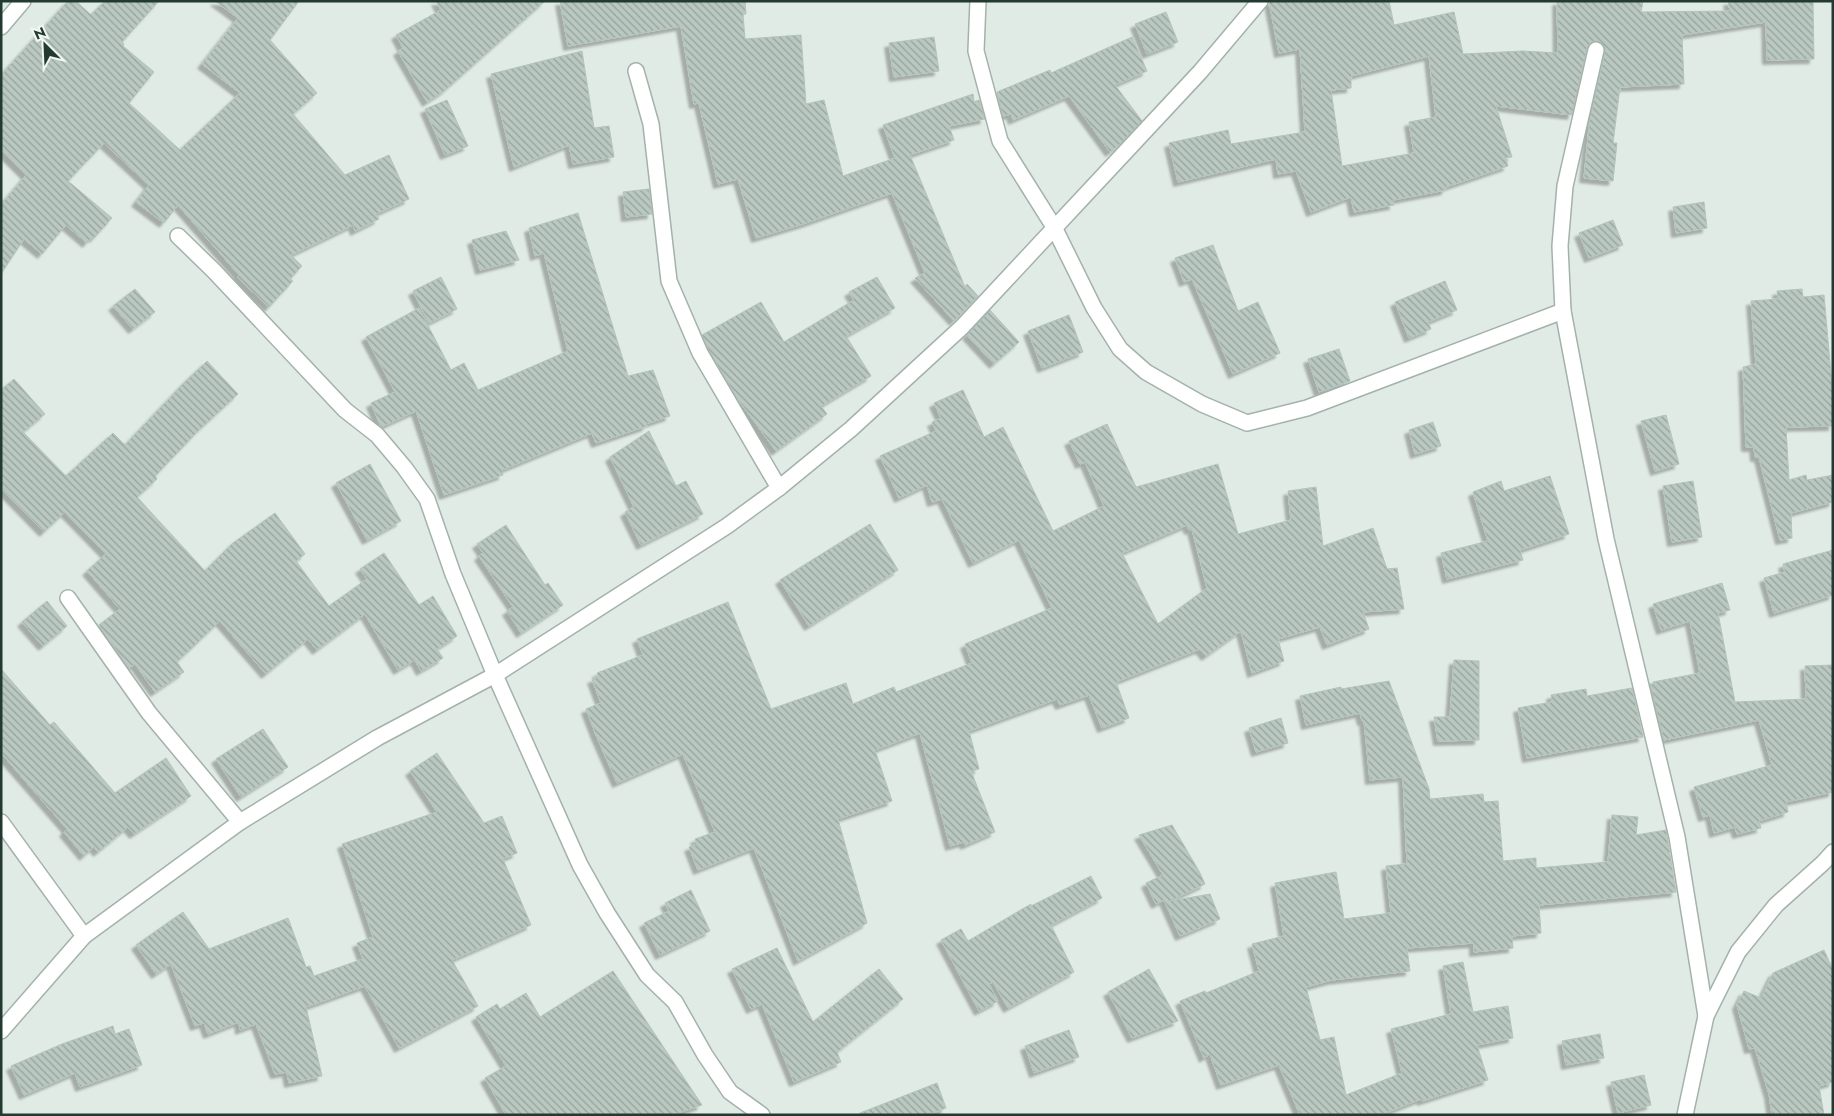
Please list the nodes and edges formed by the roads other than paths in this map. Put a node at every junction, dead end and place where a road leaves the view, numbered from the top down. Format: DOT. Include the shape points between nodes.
graph roads {
  1 [pos="23,1"];
  2 [pos="978,1"];
  3 [pos="1260,1"];
  4 [pos="1,27"];
  5 [pos="1596,50"];
  6 [pos="636,71"];
  7 [pos="1054,227"];
  8 [pos="178,236"];
  9 [pos="1563,311"];
  10 [pos="779,488"];
  11 [pos="68,598"];
  12 [pos="495,675"];
  13 [pos="1,822"];
  14 [pos="240,822"];
  15 [pos="1833,852"];
  16 [pos="84,936"];
  17 [pos="1706,1016"];
  18 [pos="1,1031"];
  19 [pos="762,1115"];
  20 [pos="1685,1115"];
  1 -- 4 [label="street"];
  2 -- 7 [label="street" via="976,51 1000,141"];
  3 -- 7 [label="street" via="1200,72"];
  5 -- 9 [label="street" via="1566,186 1560,246"];
  6 -- 10 [label="street" via="651,124 669,282 700,353"];
  7 -- 9 [label="street" via="1094,308 1120,349 1146,372 1202,404 1247,422 1307,408"];
  7 -- 10 [label="street" via="962,327 851,429"];
  8 -- 12 [label="street" via="404,467 427,500 453,574"];
  9 -- 17 [label="street" via="1606,538 1677,836"];
  10 -- 12 [label="street" via="727,526"];
  11 -- 14 [label="street" via="149,713"];
  12 -- 14 [label="street" via="378,738"];
  12 -- 19 [label="street" via="580,865 607,913 647,975 675,1002 730,1092"];
  13 -- 16 [label="street"];
  14 -- 16 [label="street"];
  15 -- 17 [label="street" via="1776,905 1738,952"];
  16 -- 18 [label="street"];
  17 -- 20 [label="street"];
}
